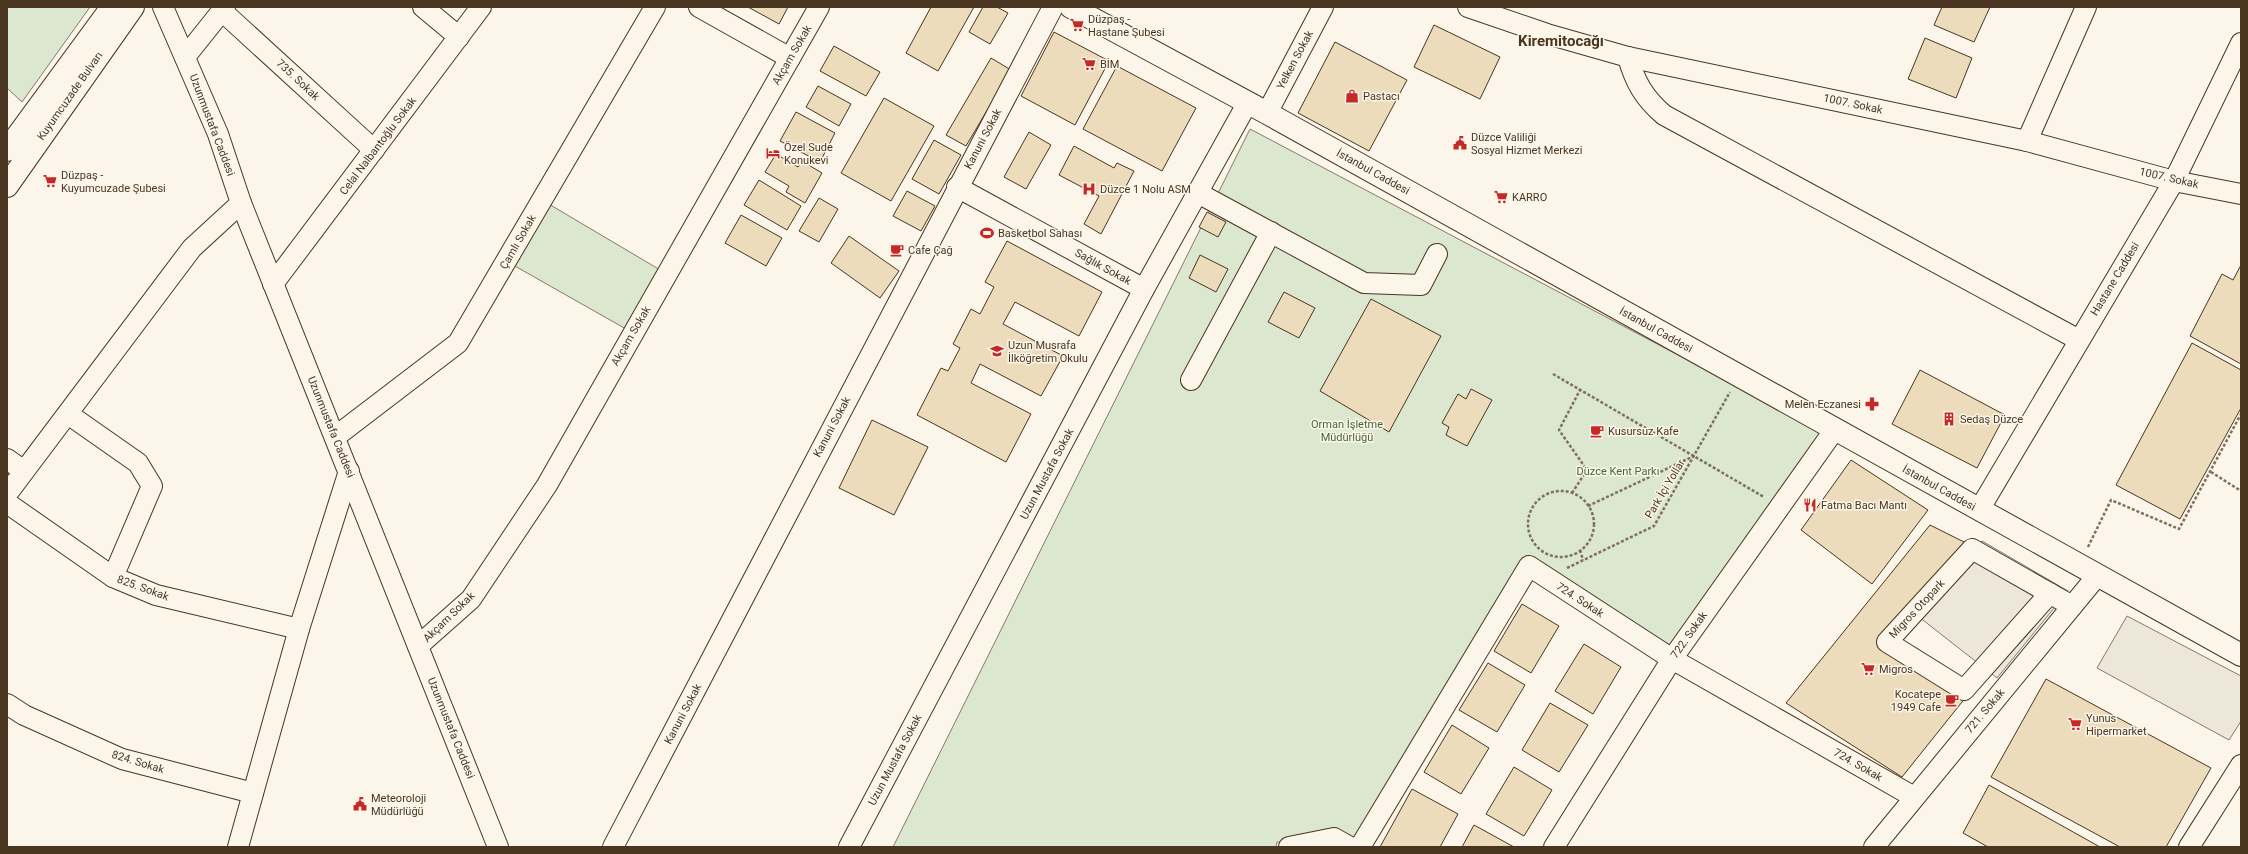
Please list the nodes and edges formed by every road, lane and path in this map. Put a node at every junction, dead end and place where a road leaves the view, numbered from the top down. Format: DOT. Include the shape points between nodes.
graph roads {
  1 [pos="112,7"];
  2 [pos="133,7"];
  3 [pos="163,7"];
  4 [pos="423,7"];
  5 [pos="481,7"];
  6 [pos="655,7"];
  7 [pos="699,7"];
  8 [pos="819,7"];
  9 [pos="1053,7"];
  10 [pos="1070,7"];
  11 [pos="1323,7"];
  12 [pos="1468,7"];
  13 [pos="2086,7"];
  14 [pos="224,9"];
  15 [pos="459,37"];
  16 [pos="2241,43"];
  17 [pos="185,57"];
  18 [pos="1628,57"];
  19 [pos="790,58"];
  20 [pos="1248,102"];
  21 [pos="1267,113"];
  22 [pos="2026,141"];
  23 [pos="7,150"];
  24 [pos="374,150"];
  25 [pos="2174,181"];
  26 [pos="7,186"];
  27 [pos="957,187"];
  28 [pos="1198,193"];
  29 [pos="2241,194"];
  30 [pos="241,203"];
  31 [pos="1271,232"];
  32 [pos="1437,254"];
  33 [pos="273,284"];
  34 [pos="1144,289"];
  35 [pos="2079,340"];
  36 [pos="1553,374"];
  37 [pos="1739,376"];
  38 [pos="1191,380"];
  39 [pos="1580,390"];
  40 [pos="68,414"];
  41 [pos="2241,414"];
  42 [pos="1835,429"];
  43 [pos="335,437"];
  44 [pos="1694,456"];
  45 [pos="7,459"];
  46 [pos="24,471"];
  47 [pos="349,471"];
  48 [pos="2212,472"];
  49 [pos="2241,491"];
  50 [pos="1572,493"];
  51 [pos="7,494"];
  52 [pos="7,503"];
  53 [pos="1588,506"];
  54 [pos="1780,506"];
  55 [pos="1979,510"];
  56 [pos="1580,550"];
  57 [pos="1583,560"];
  58 [pos="2088,570"];
  59 [pos="113,577"];
  60 [pos="1547,578"];
  61 [pos="2050,593"];
  62 [pos="2072,606"];
  63 [pos="299,629"];
  64 [pos="418,646"];
  65 [pos="2241,655"];
  66 [pos="1672,659"];
  67 [pos="7,704"];
  68 [pos="2241,765"];
  69 [pos="253,793"];
  70 [pos="1914,797"];
  71 [pos="2193,845"];
  72 [pos="238,847"];
  73 [pos="498,847"];
  74 [pos="613,847"];
  75 [pos="849,847"];
  76 [pos="1289,847"];
  77 [pos="1350,847"];
  78 [pos="1360,847"];
  79 [pos="1554,847"];
  80 [pos="1874,847"];
  1 -- 23 [label="main road, Kuyumcuzade Bulvarı"];
  2 -- 26 [label="main road, Kuyumcuzade Bulvarı"];
  3 -- 17 [label="street, Uzunmustafa Caddesi"];
  4 -- 15 [label="street"];
  5 -- 15 [label="street, Celal Nalbantoğlu Sokak"];
  6 -- 43 [label="street, Çamlı Sokak" via="458,343"];
  7 -- 19 [label="street"];
  8 -- 19 [label="street, Akçam Sokak"];
  9 -- 27 [label="street, Kanuni Sokak"];
  10 -- 20 [label="main road, İstanbul Caddesi"];
  11 -- 21 [label="street, Yelken Sokak"];
  12 -- 18 [label="street, 1007. Sokak"];
  13 -- 22 [label="street"];
  14 -- 17 [label="street"];
  14 -- 24 [label="street, 735. Sokak"];
  15 -- 24 [label="street, Celal Nalbantoğlu Sokak"];
  16 -- 25 [label="street, Hastane Caddesi"];
  17 -- 30 [label="street, Uzunmustafa Caddesi" via="218,134"];
  18 -- 22 [label="street, 1007. Sokak"];
  18 -- 35 [label="street" via="1633,76 1641,91 1664,115"];
  19 -- 64 [label="street, Akçam Sokak" via="547,485 471,599"];
  20 -- 21 [label="main road, İstanbul Caddesi"];
  20 -- 28 [label="street, Uzun Mustafa Sokak"];
  21 -- 37 [label="main road, İstanbul Caddesi"];
  22 -- 25 [label="street, 1007. Sokak"];
  24 -- 33 [label="street, Celal Nalbantoğlu Sokak"];
  25 -- 29 [label="street, 1007. Sokak"];
  25 -- 35 [label="street, Hastane Caddesi"];
  27 -- 34 [label="street, Sağlık Sokak"];
  27 -- 74 [label="street, Kanuni Sokak"];
  28 -- 31 [label="street"];
  28 -- 34 [label="street, Uzun Mustafa Sokak"];
  30 -- 33 [label="street, Uzunmustafa Caddesi"];
  30 -- 40 [label="street" via="192,248"];
  31 -- 32 [label="street" via="1364,284 1421,285"];
  31 -- 38 [label="street"];
  33 -- 43 [label="street, Uzunmustafa Caddesi"];
  34 -- 75 [label="street, Uzun Mustafa Sokak"];
  35 -- 55 [label="street, Hastane Caddesi"];
  36 -- 39 [label="path, Park İçi Yollar"];
  37 -- 42 [label="main road, İstanbul Caddesi"];
  37 -- 44 [label="path, Park İçi Yollar"];
  39 -- 44 [label="path, Park İçi Yollar"];
  39 -- 50 [label="path" via="1559,430 1587,470"];
  40 -- 46 [label="street"];
  40 -- 59 [label="street" via="138,463 152,486"];
  41 -- 48 [label="path"];
  42 -- 54 [label="street, 722. Sokak"];
  42 -- 55 [label="main road, İstanbul Caddesi"];
  43 -- 47 [label="street, Uzunmustafa Caddesi"];
  44 -- 53 [label="path, Park İçi Yollar"];
  44 -- 54 [label="path, Park İçi Yollar"];
  44 -- 57 [label="path, Park İçi Yollar" via="1654,526"];
  45 -- 46 [label="street"];
  46 -- 51 [label="street"];
  47 -- 63 [label="street"];
  47 -- 64 [label="street, Uzunmustafa Caddesi"];
  48 -- 49 [label="path"];
  48 -- 58 [label="path" via="2179,529 2111,500"];
  50 -- 53 [label="path"];
  50 -- 56 [label="path" via="1551,492 1541,498 1533,506 1528,527 1537,546 1546,553 1567,556"];
  52 -- 59 [label="street, 825. Sokak"];
  53 -- 56 [label="path" via="1594,526 1591,537"];
  54 -- 66 [label="street, 722. Sokak"];
  55 -- 58 [label="main road, İstanbul Caddesi"];
  56 -- 57 [label="path"];
  57 -- 60 [label="path, Park İçi Yollar"];
  58 -- 62 [label="street, 721. Sokak"];
  58 -- 65 [label="main road, İstanbul Caddesi"];
  59 -- 63 [label="street, 825. Sokak" via="156,595"];
  60 -- 66 [label="street, 724. Sokak"];
  60 -- 78 [label="street, 724. Sokak" via="1529,566"];
  61 -- 61 [label="street, Migros Otopark" via="1972,549 1887,642 1964,690"];
  61 -- 62 [label="street, Migros Otopark"];
  62 -- 70 [label="street, 721. Sokak"];
  63 -- 69 [label="street"];
  64 -- 73 [label="street, Uzunmustafa Caddesi"];
  66 -- 70 [label="street, 724. Sokak"];
  66 -- 79 [label="street, 722. Sokak"];
  67 -- 69 [label="street, 824. Sokak" via="24,715 122,759"];
  68 -- 71 [label="street"];
  69 -- 72 [label="street"];
  70 -- 80 [label="street, 721. Sokak"];
  76 -- 77 [label="street" via="1334,838"];
}
